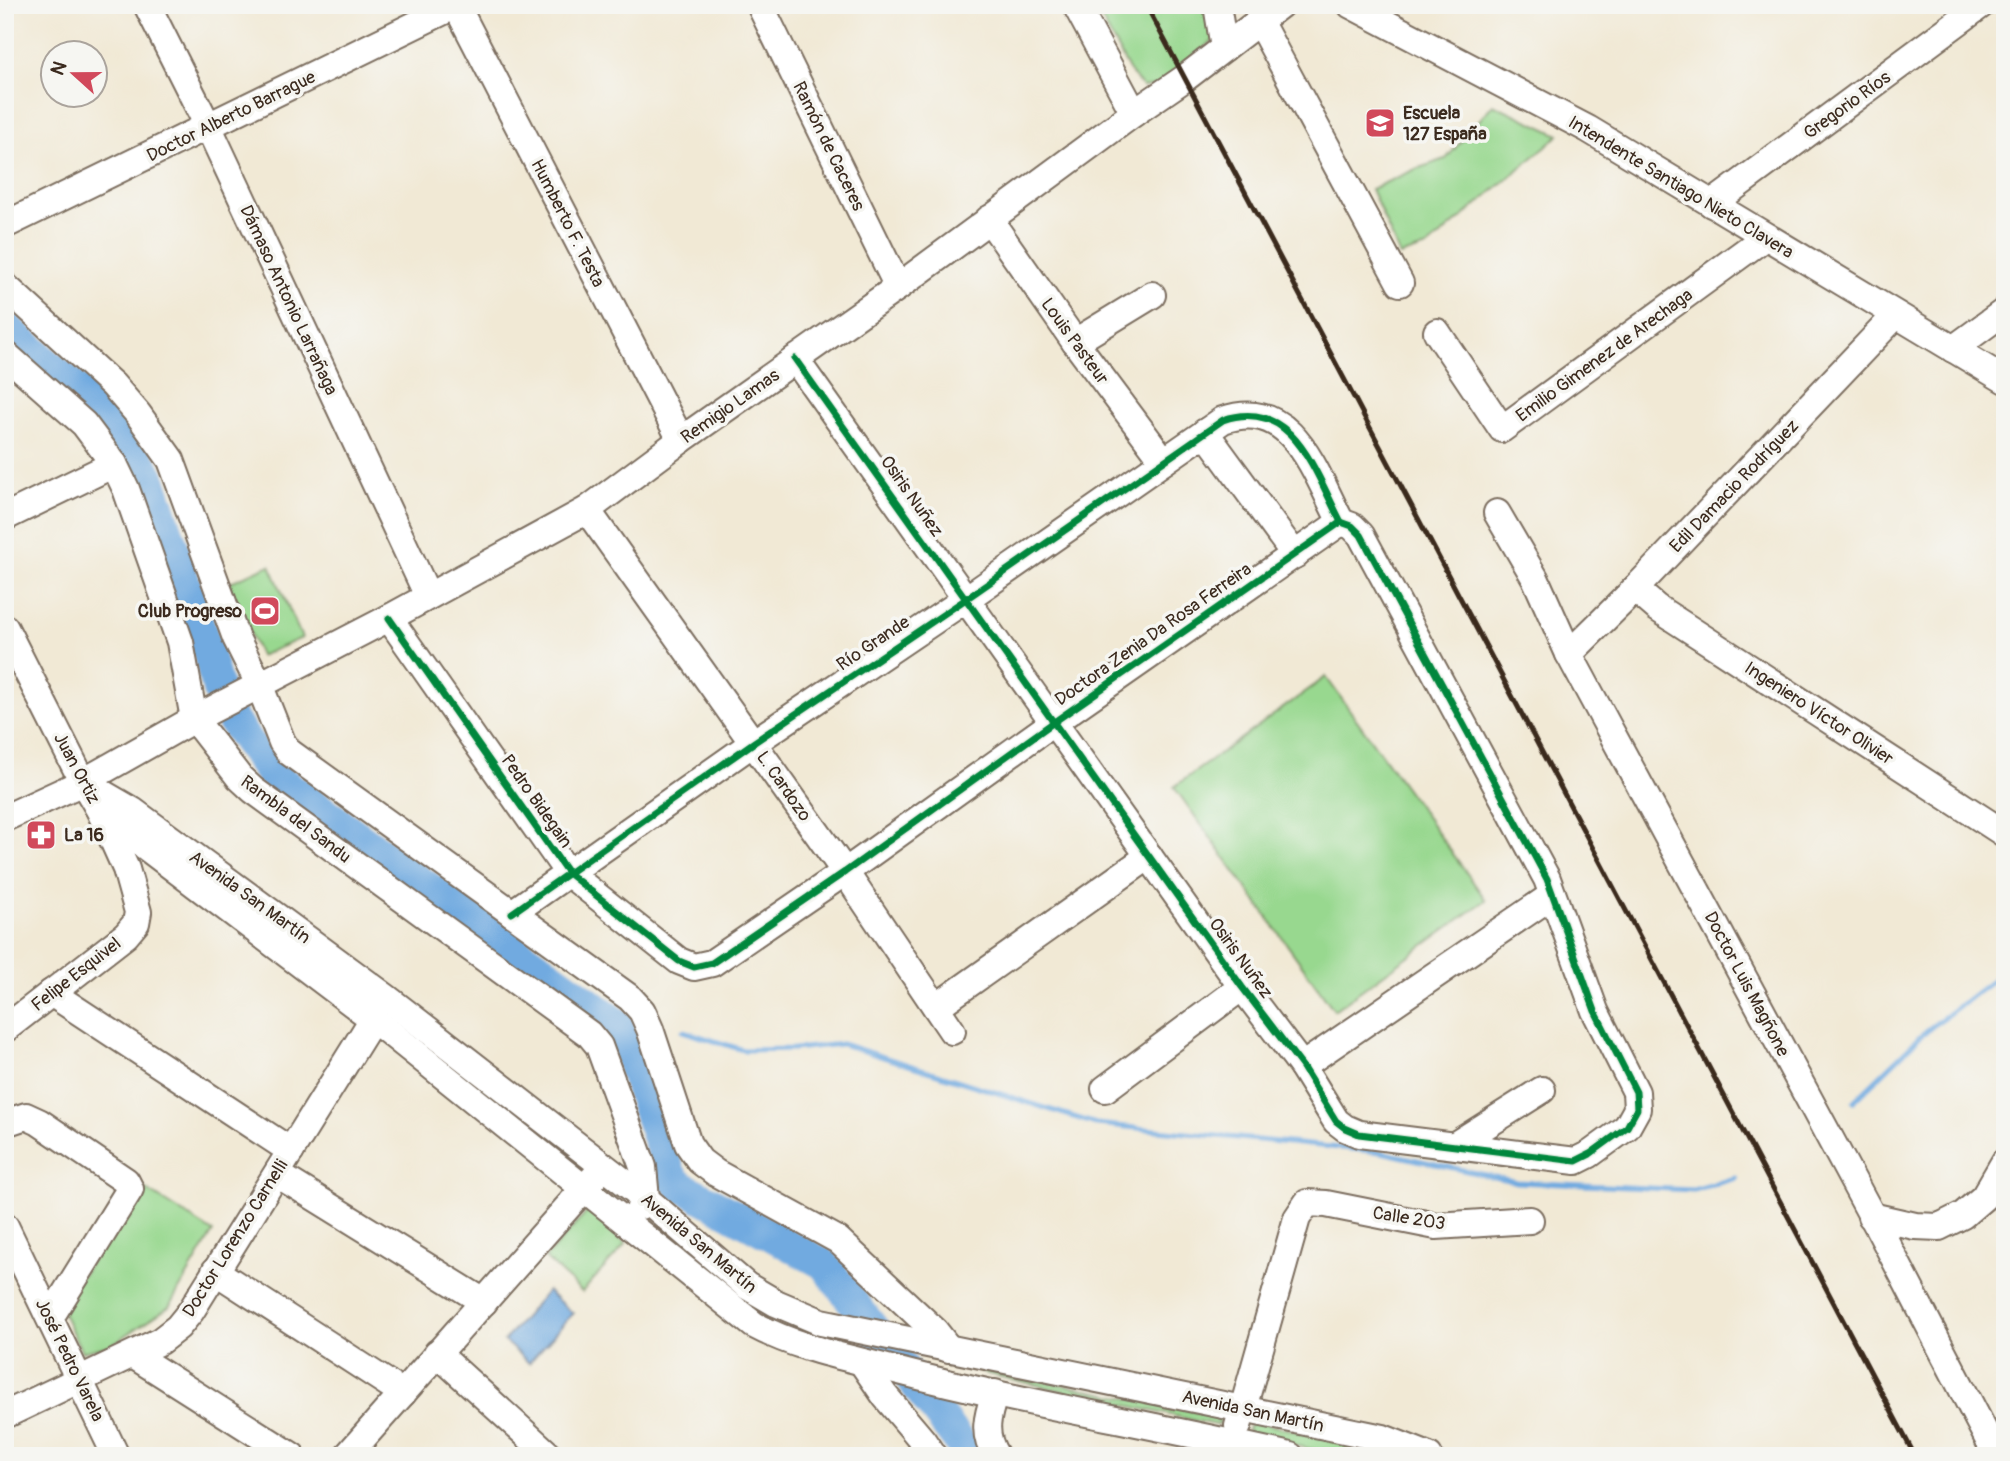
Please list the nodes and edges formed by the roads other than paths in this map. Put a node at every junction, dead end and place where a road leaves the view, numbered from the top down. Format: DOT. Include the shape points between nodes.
graph roads {
  1 [pos="147,5"];
  2 [pos="456,5"];
  3 [pos="760,5"];
  4 [pos="1076,5"];
  5 [pos="1217,5"];
  6 [pos="1351,5"];
  7 [pos="1981,5"];
  8 [pos="1270,13"];
  9 [pos="1224,48"];
  10 [pos="1134,113"];
  11 [pos="209,128"];
  12 [pos="1712,204"];
  13 [pos="989,219"];
  14 [pos="5,225"];
  15 [pos="1765,237"];
  16 [pos="1400,283"];
  17 [pos="5,286"];
  18 [pos="898,287"];
  19 [pos="1152,295"];
  20 [pos="2005,311"];
  21 [pos="1896,315"];
  22 [pos="1437,332"];
  23 [pos="1075,342"];
  24 [pos="1953,349"];
  25 [pos="5,354"];
  26 [pos="795,359"];
  27 [pos="2005,380"];
  28 [pos="1205,432"];
  29 [pos="681,440"];
  30 [pos="1164,461"];
  31 [pos="114,464"];
  32 [pos="587,510"];
  33 [pos="1497,513"];
  34 [pos="5,517"];
  35 [pos="1341,522"];
  36 [pos="1296,555"];
  37 [pos="1635,589"];
  38 [pos="428,596"];
  39 [pos="966,599"];
  40 [pos="389,618"];
  41 [pos="5,628"];
  42 [pos="1569,654"];
  43 [pos="254,687"];
  44 [pos="199,717"];
  45 [pos="1054,722"];
  46 [pos="753,743"];
  47 [pos="83,782"];
  48 [pos="99,809"];
  49 [pos="5,818"];
  50 [pos="2005,834"];
  51 [pos="1149,856"];
  52 [pos="845,872"];
  53 [pos="568,873"];
  54 [pos="1551,896"];
  55 [pos="138,912"];
  56 [pos="512,913"];
  57 [pos="694,967"];
  58 [pos="1242,987"];
  59 [pos="51,993"];
  60 [pos="936,1007"];
  61 [pos="373,1019"];
  62 [pos="5,1030"];
  63 [pos="952,1031"];
  64 [pos="1302,1066"];
  65 [pos="1105,1089"];
  66 [pos="1542,1090"];
  67 [pos="5,1123"];
  68 [pos="1455,1145"];
  69 [pos="290,1151"];
  70 [pos="2005,1161"];
  71 [pos="604,1166"];
  72 [pos="276,1174"];
  73 [pos="586,1188"];
  74 [pos="646,1199"];
  75 [pos="1871,1216"];
  76 [pos="1530,1220"];
  77 [pos="627,1221"];
  78 [pos="5,1226"];
  79 [pos="215,1272"];
  80 [pos="484,1302"];
  81 [pos="50,1318"];
  82 [pos="943,1348"];
  83 [pos="438,1353"];
  84 [pos="133,1354"];
  85 [pos="875,1366"];
  86 [pos="79,1380"];
  87 [pos="403,1392"];
  88 [pos="995,1394"];
  89 [pos="1241,1409"];
  90 [pos="5,1415"];
  91 [pos="1234,1443"];
  92 [pos="116,1456"];
  93 [pos="292,1456"];
  94 [pos="347,1456"];
  95 [pos="550,1456"];
  96 [pos="933,1456"];
  97 [pos="996,1456"];
  98 [pos="1290,1456"];
  99 [pos="1429,1456"];
  100 [pos="1997,1456"];
  1 -- 11 [label="street, Dámaso Antonio Larrañaga"];
  2 -- 11 [label="street, Doctor Alberto Barrague"];
  2 -- 29 [label="street, Humberto F. Testa"];
  3 -- 18 [label="street, Ramón de Caceres"];
  4 -- 10 [label="street"];
  5 -- 9 [label="street"];
  6 -- 12 [label="street, Intendente Santiago Nieto Clavera" via="1588,130"];
  7 -- 12 [label="street, Gregorio Ríos"];
  8 -- 9 [label="street, Remigio Lamas"];
  8 -- 16 [label="street"];
  9 -- 10 [label="street, Remigio Lamas"];
  10 -- 13 [label="street, Remigio Lamas"];
  11 -- 14 [label="street, Doctor Alberto Barrague"];
  11 -- 38 [label="street, Dámaso Antonio Larrañaga"];
  12 -- 15 [label="street, Intendente Santiago Nieto Clavera"];
  13 -- 18 [label="street, Remigio Lamas"];
  13 -- 23 [label="street, Louis Pasteur"];
  15 -- 21 [label="street, Intendente Santiago Nieto Clavera"];
  15 -- 22 [label="street, Emilio Gimenez de Arechaga" via="1502,429"];
  17 -- 43 [label="street" via="113,385 171,460"];
  18 -- 26 [label="street, Remigio Lamas"];
  19 -- 23 [label="street"];
  20 -- 24 [label="street"];
  21 -- 24 [label="street, Intendente Santiago Nieto Clavera"];
  21 -- 37 [label="street, Edil Damacio Rodríguez"];
  23 -- 30 [label="street, Louis Pasteur"];
  24 -- 27 [label="street, Intendente Santiago Nieto Clavera"];
  25 -- 31 [label="street, Rambla del Sandu" via="84,424"];
  26 -- 29 [label="street, Remigio Lamas"];
  26 -- 39 [label="street, Osiris Nuñez"];
  28 -- 30 [label="street, Río Grande"];
  28 -- 35 [label="street, Río Grande" via="1239,414 1277,421 1302,449"];
  28 -- 36 [label="street"];
  29 -- 32 [label="street, Remigio Lamas"];
  30 -- 39 [label="street, Río Grande"];
  31 -- 34 [label="street"];
  31 -- 44 [label="street, Rambla del Sandu" via="180,642"];
  32 -- 38 [label="street, Remigio Lamas"];
  32 -- 46 [label="street, L. Cardozo"];
  33 -- 42 [label="street, Doctor Luis Magñone" via="1535,578"];
  35 -- 36 [label="street, Doctora Zenia Da Rosa Ferreira"];
  35 -- 54 [label="street, Osiris Nuñez" via="1361,535 1547,879"];
  36 -- 45 [label="street, Doctora Zenia Da Rosa Ferreira"];
  37 -- 42 [label="street, Edil Damacio Rodríguez"];
  37 -- 50 [label="street, Ingeniero Víctor Olivier" via="1657,608"];
  38 -- 40 [label="street, Remigio Lamas"];
  39 -- 45 [label="street, Osiris Nuñez"];
  39 -- 46 [label="street, Río Grande"];
  40 -- 43 [label="street, Remigio Lamas"];
  40 -- 53 [label="street, Pedro Bidegain"];
  41 -- 47 [label="street, Juan Ortiz"];
  42 -- 75 [label="street, Doctor Luis Magñone"];
  43 -- 44 [label="street, Remigio Lamas"];
  43 -- 56 [label="street" via="289,752"];
  44 -- 47 [label="street, Remigio Lamas"];
  44 -- 74 [label="street, Rambla del Sandu" via="253,790 589,1034 599,1046 643,1167"];
  45 -- 51 [label="street, Osiris Nuñez"];
  45 -- 52 [label="street, Doctora Zenia Da Rosa Ferreira"];
  46 -- 52 [label="street, L. Cardozo"];
  46 -- 53 [label="street, Río Grande"];
  47 -- 48 [label="street, Juan Ortiz"];
  47 -- 49 [label="street, Remigio Lamas"];
  47 -- 71 [label="street, Avenida San Martín" via="133,811 365,981"];
  48 -- 55 [label="street, Juan Ortiz" via="126,869"];
  48 -- 61 [label="street, Avenida San Martín"];
  51 -- 58 [label="street, Osiris Nuñez"];
  51 -- 60 [label="street"];
  52 -- 57 [label="street, Doctora Zenia Da Rosa Ferreira" via="712,962"];
  52 -- 60 [label="street, L. Cardozo"];
  53 -- 56 [label="street, Río Grande"];
  53 -- 57 [label="street, Pedro Bidegain" via="679,961"];
  54 -- 64 [label="street"];
  54 -- 68 [label="street, Osiris Nuñez" via="1595,1011 1636,1092 1637,1109 1627,1127 1576,1161"];
  55 -- 59 [label="street, Felipe Esquivel" via="126,935"];
  56 -- 82 [label="street" via="642,1011 688,1144 700,1161 838,1240 936,1331"];
  58 -- 64 [label="street, Osiris Nuñez"];
  58 -- 65 [label="street"];
  59 -- 62 [label="street, Felipe Esquivel"];
  59 -- 69 [label="street"];
  60 -- 63 [label="street, L. Cardozo"];
  61 -- 69 [label="street, Doctor Lorenzo Carnelli"];
  61 -- 73 [label="street, Avenida San Martín"];
  64 -- 68 [label="street, Osiris Nuñez" via="1345,1128 1359,1134"];
  66 -- 68 [label="street"];
  67 -- 81 [label="street" via="26,1116 38,1122 126,1181 131,1189"];
  69 -- 72 [label="street, Doctor Lorenzo Carnelli"];
  70 -- 75 [label="street" via="1984,1196 1963,1216 1939,1227"];
  71 -- 73 [label="street"];
  71 -- 74 [label="street, Avenida San Martín"];
  72 -- 79 [label="street, Doctor Lorenzo Carnelli"];
  72 -- 80 [label="street"];
  73 -- 77 [label="street, Avenida San Martín"];
  73 -- 80 [label="street"];
  74 -- 77 [label="street"];
  74 -- 82 [label="street, Avenida San Martín" via="747,1286 776,1303 821,1322"];
  75 -- 100 [label="street, Doctor Luis Magñone"];
  76 -- 89 [label="street, Calle 203" via="1436,1226 1307,1203 1297,1218"];
  77 -- 85 [label="street, Avenida San Martín" via="754,1325 794,1344"];
  78 -- 81 [label="street, José Pedro Varela"];
  79 -- 84 [label="street, Doctor Lorenzo Carnelli" via="178,1327"];
  79 -- 87 [label="street"];
  80 -- 83 [label="street"];
  81 -- 86 [label="street, José Pedro Varela"];
  82 -- 89 [label="street, Avenida San Martín"];
  83 -- 87 [label="street"];
  83 -- 95 [label="street"];
  84 -- 86 [label="street, Doctor Lorenzo Carnelli"];
  84 -- 93 [label="street"];
  85 -- 88 [label="street, Avenida San Martín"];
  85 -- 96 [label="street" via="885,1396"];
  86 -- 90 [label="street, Doctor Lorenzo Carnelli"];
  86 -- 92 [label="street, José Pedro Varela"];
  87 -- 94 [label="street"];
  88 -- 91 [label="street, Avenida San Martín"];
  88 -- 97 [label="street" via="986,1430"];
  89 -- 91 [label="street"];
  89 -- 99 [label="street, Avenida San Martín" via="1382,1438"];
  91 -- 98 [label="street, Avenida San Martín"];
}
